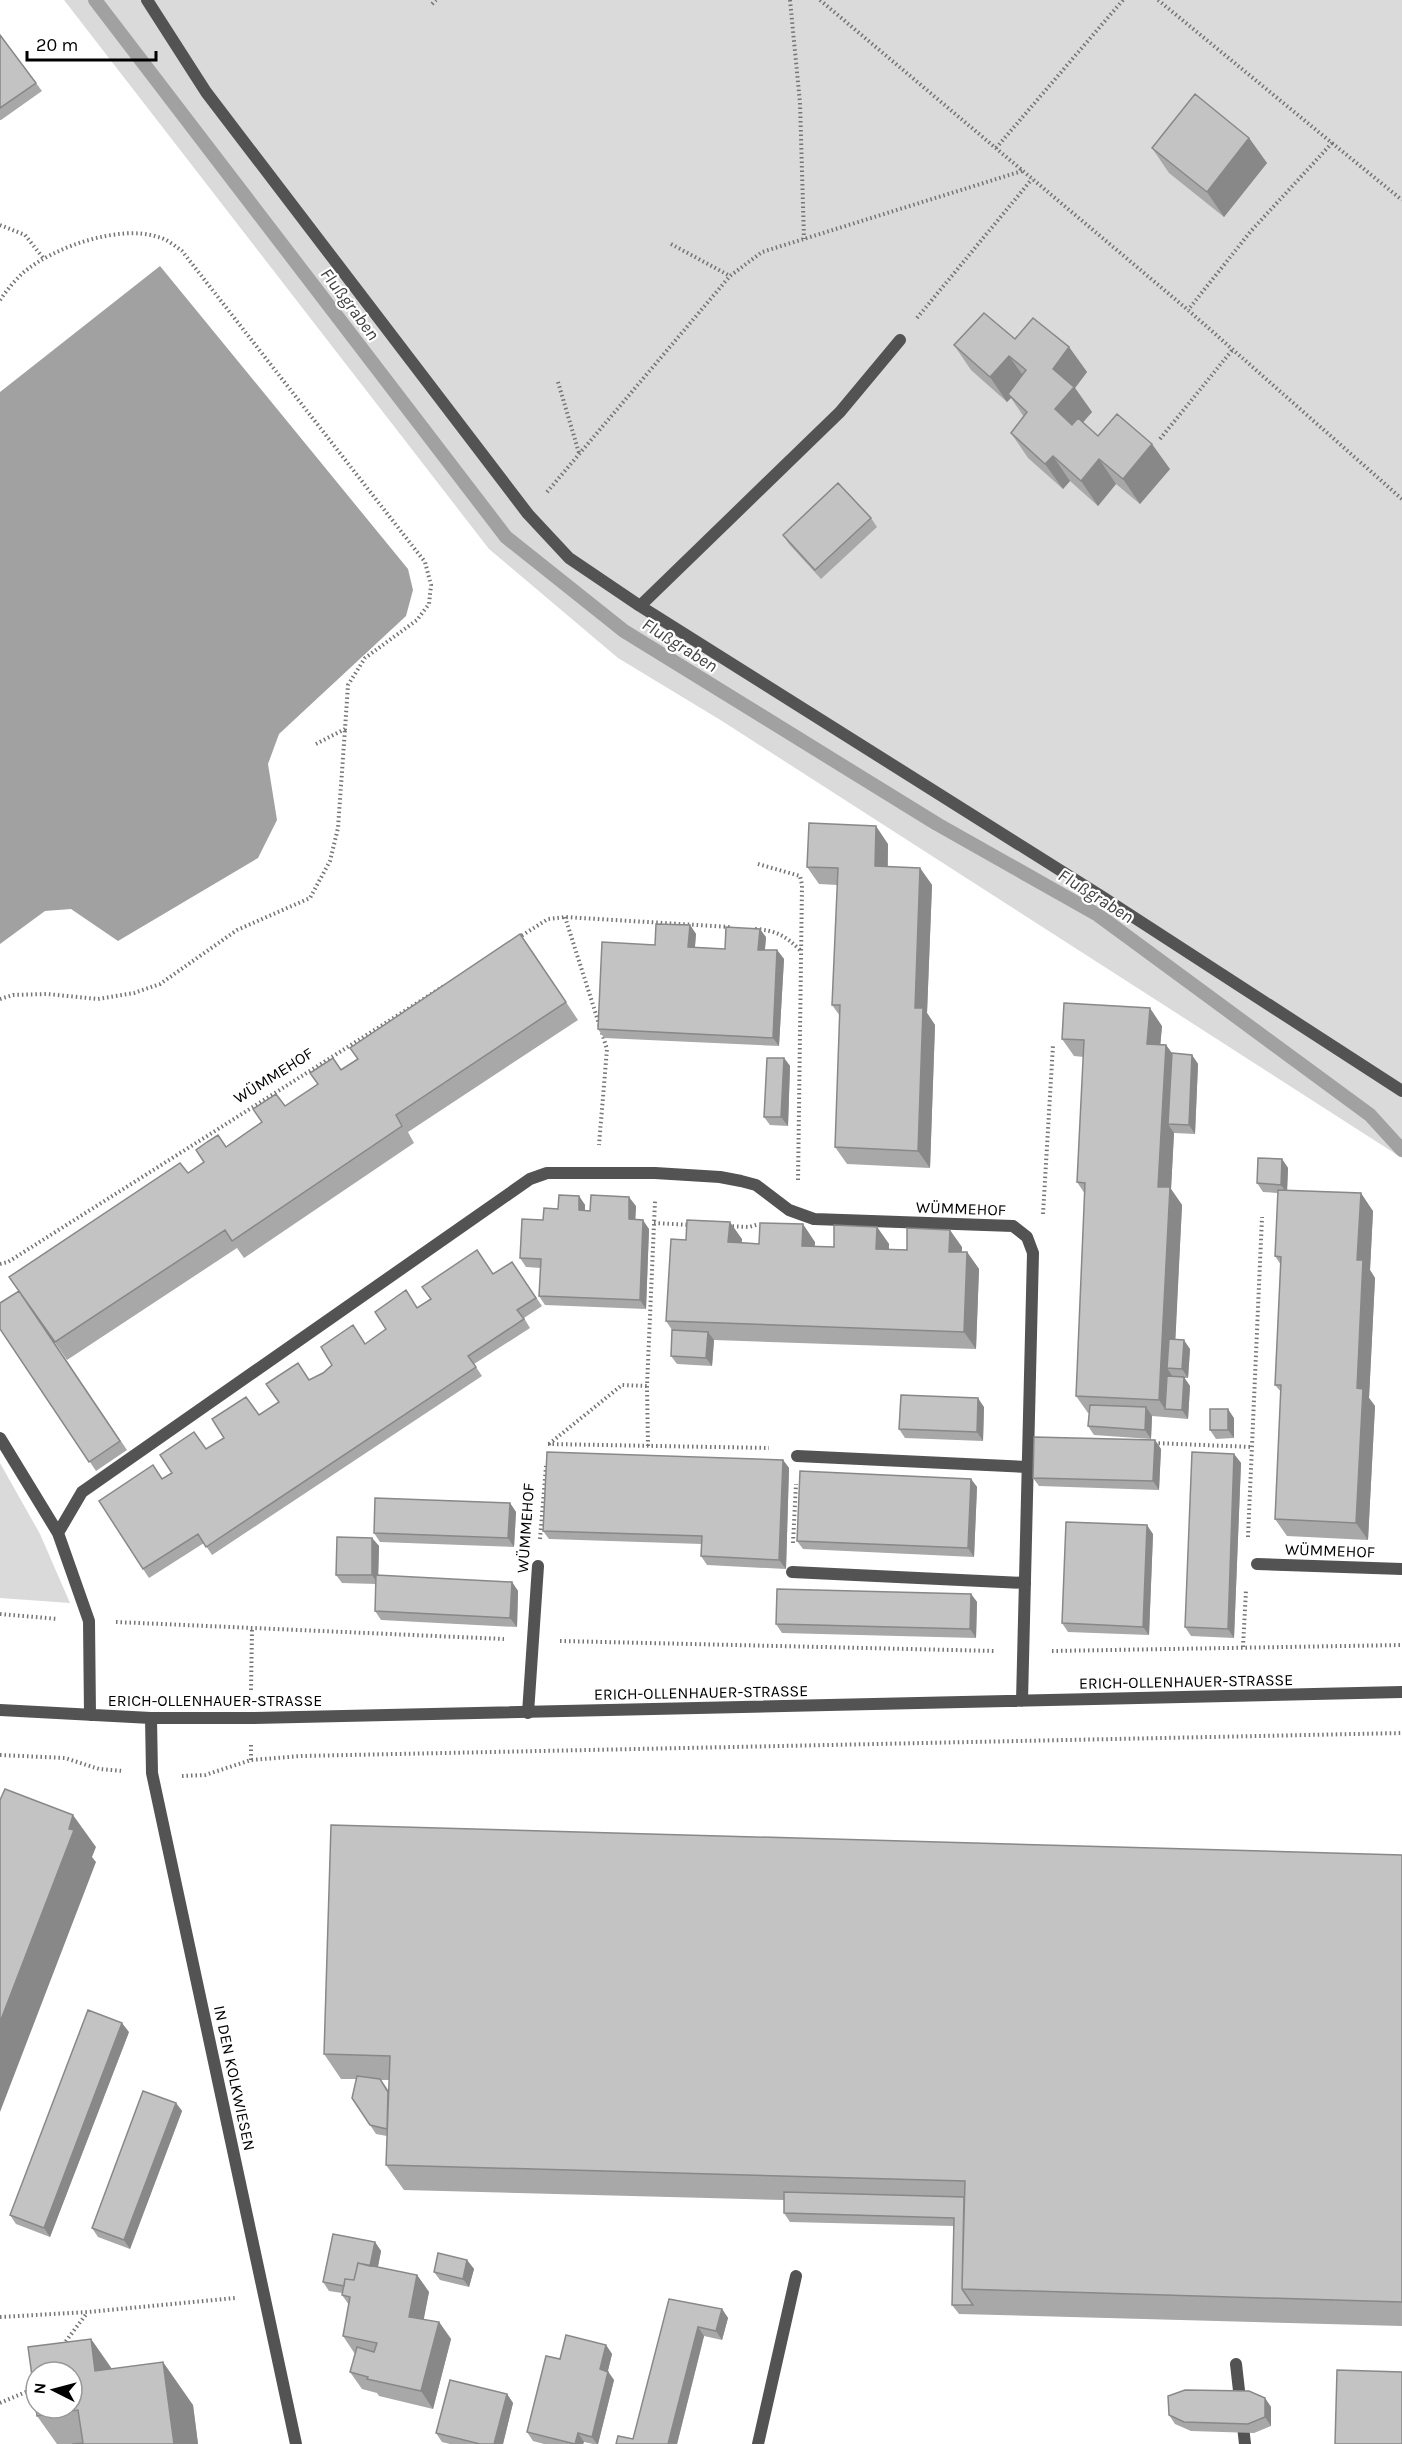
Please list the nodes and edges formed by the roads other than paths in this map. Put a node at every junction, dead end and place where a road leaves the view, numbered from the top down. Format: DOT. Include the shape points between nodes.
graph roads {
  1 [pos="147,0"];
  2 [pos="900,340"];
  3 [pos="640,606"];
  4 [pos="1402,1091"];
  5 [pos="0,1437"];
  6 [pos="797,1456"];
  7 [pos="1028,1467"];
  8 [pos="58,1533"];
  9 [pos="1257,1564"];
  10 [pos="538,1566"];
  11 [pos="1402,1569"];
  12 [pos="792,1572"];
  13 [pos="1025,1583"];
  14 [pos="1402,1692"];
  15 [pos="1022,1701"];
  16 [pos="0,1710"];
  17 [pos="528,1713"];
  18 [pos="90,1715"];
  19 [pos="152,1718"];
  20 [pos="796,2276"];
  21 [pos="1236,2364"];
  22 [pos="296,2444"];
  23 [pos="758,2444"];
  24 [pos="1245,2444"];
  1 -- 3 [label="street" via="206,92 528,514 569,558"];
  2 -- 3 [label="street" via="840,412"];
  3 -- 4 [label="street"];
  5 -- 8 [label="street"];
  6 -- 7 [label="street"];
  7 -- 8 [label="street, WÜMMEHOF" via="1033,1253 1027,1237 1013,1226 814,1219 797,1214 756,1185 720,1177 547,1173 530,1179 82,1492"];
  7 -- 13 [label="street"];
  8 -- 18 [label="street" via="89,1621"];
  9 -- 11 [label="street, WÜMMEHOF"];
  10 -- 17 [label="street, WÜMMEHOF"];
  12 -- 13 [label="street"];
  13 -- 15 [label="street"];
  14 -- 15 [label="street, ERICH-OLLENHAUER-STRASSE"];
  15 -- 17 [label="street, ERICH-OLLENHAUER-STRASSE"];
  16 -- 18 [label="street, ERICH-OLLENHAUER-STRASSE"];
  17 -- 19 [label="street, ERICH-OLLENHAUER-STRASSE"];
  18 -- 19 [label="street, ERICH-OLLENHAUER-STRASSE"];
  19 -- 22 [label="street, IN DEN KOLKWIESEN" via="152,1773"];
  20 -- 23 [label="street"];
  21 -- 24 [label="street"];
}
